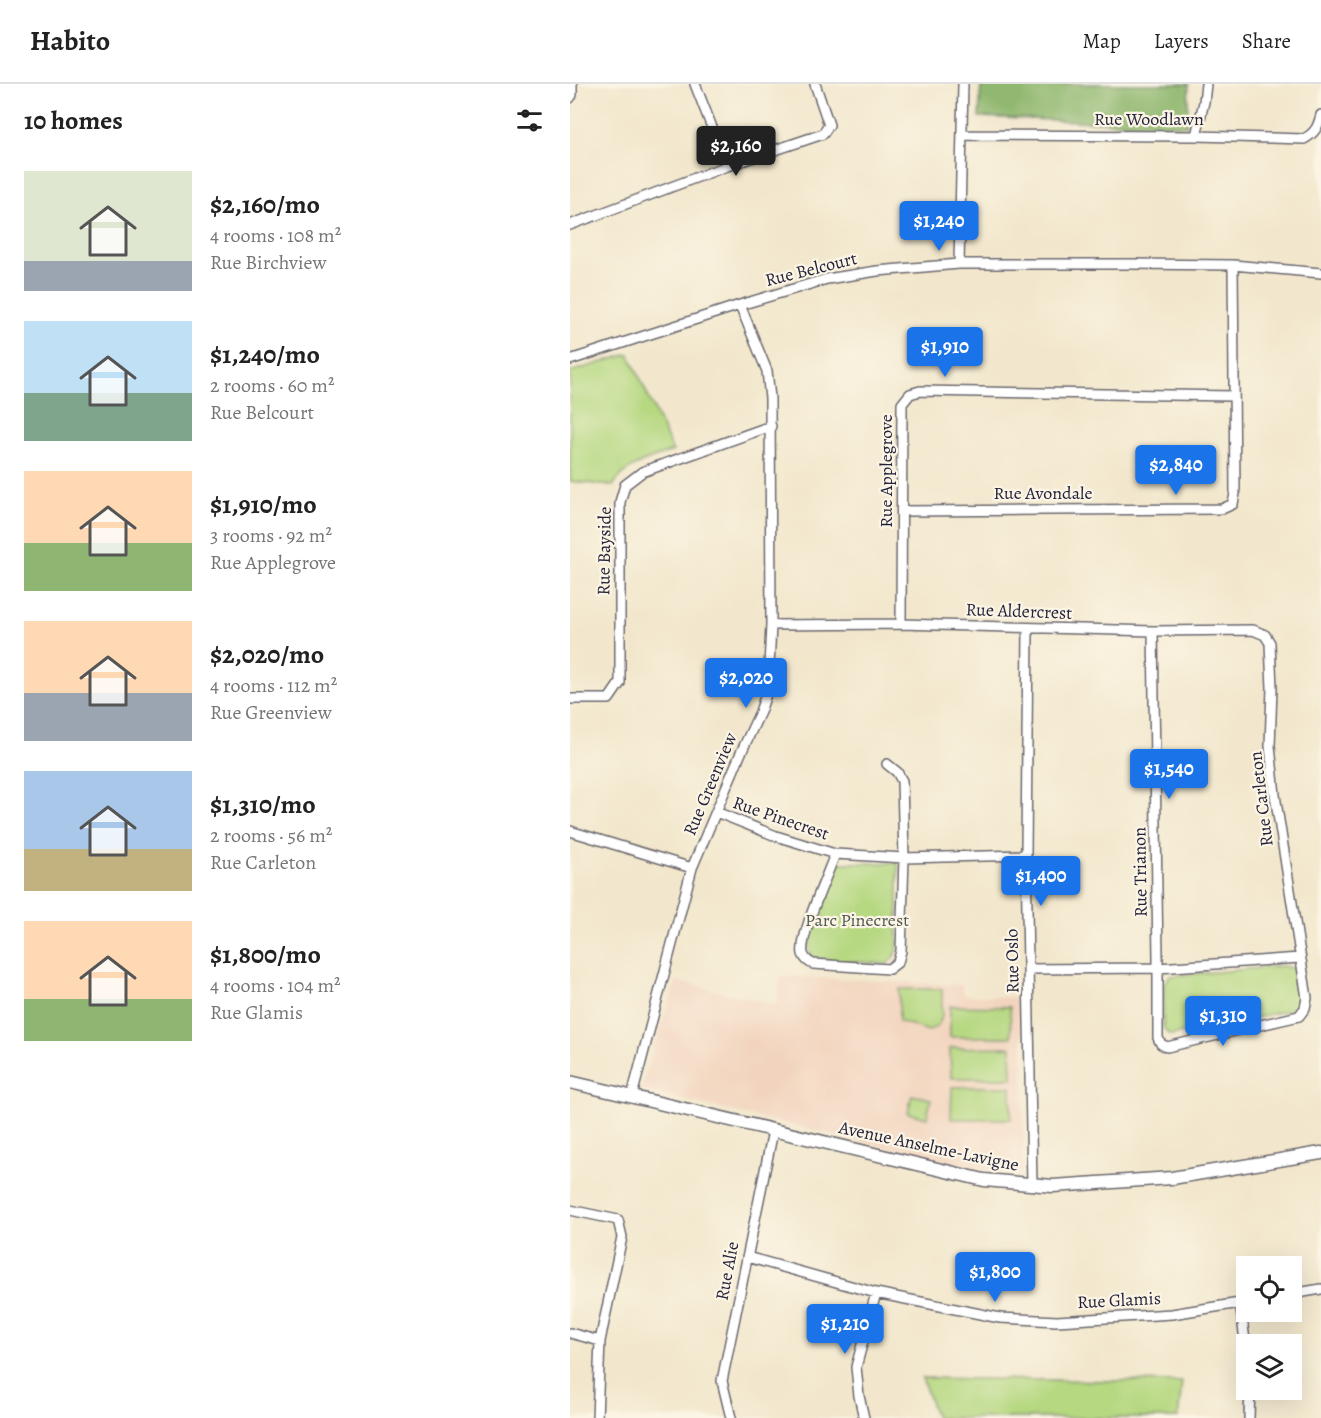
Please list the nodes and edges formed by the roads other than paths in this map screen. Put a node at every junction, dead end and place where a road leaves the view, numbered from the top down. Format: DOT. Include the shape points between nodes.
graph roads {
  1 [pos="572,84"];
  2 [pos="695,84"];
  3 [pos="815,84"];
  4 [pos="963,84"];
  5 [pos="1206,84"];
  6 [pos="570,98"];
  7 [pos="1321,115"];
  8 [pos="963,135"];
  9 [pos="1197,136"];
  10 [pos="727,166"];
  11 [pos="570,225"];
  12 [pos="959,264"];
  13 [pos="1233,265"];
  14 [pos="1321,273"];
  15 [pos="740,305"];
  16 [pos="570,360"];
  17 [pos="1234,396"];
  18 [pos="771,426"];
  19 [pos="902,511"];
  20 [pos="901,624"];
  21 [pos="771,625"];
  22 [pos="1028,628"];
  23 [pos="1154,631"];
  24 [pos="1265,635"];
  25 [pos="570,699"];
  26 [pos="887,764"];
  27 [pos="716,812"];
  28 [pos="570,831"];
  29 [pos="836,854"];
  30 [pos="1026,855"];
  31 [pos="904,858"];
  32 [pos="692,868"];
  33 [pos="1300,958"];
  34 [pos="1158,968"];
  35 [pos="1028,969"];
  36 [pos="570,1082"];
  37 [pos="632,1096"];
  38 [pos="773,1131"];
  39 [pos="1321,1153"];
  40 [pos="1032,1185"];
  41 [pos="570,1210"];
  42 [pos="747,1257"];
  43 [pos="1321,1289"];
  44 [pos="1302,1292"];
  45 [pos="876,1293"];
  46 [pos="1236,1303"];
  47 [pos="570,1333"];
  48 [pos="600,1341"];
  49 [pos="1250,1400"];
  50 [pos="597,1418"];
  51 [pos="731,1418"];
  52 [pos="864,1418"];
  53 [pos="1249,1418"];
  1 -- 6 [label="street"];
  2 -- 10 [label="street"];
  3 -- 10 [label="street" via="829,125 823,134"];
  4 -- 8 [label="street"];
  5 -- 9 [label="street"];
  7 -- 9 [label="street, Rue Woodlawn" via="1314,134 1304,139"];
  8 -- 9 [label="street, Rue Woodlawn"];
  8 -- 12 [label="street"];
  10 -- 11 [label="street"];
  12 -- 13 [label="street, Rue Belcourt"];
  12 -- 15 [label="street, Rue Belcourt" via="827,279"];
  13 -- 14 [label="street, Rue Belcourt"];
  13 -- 17 [label="street, Rue Avondale"];
  15 -- 16 [label="street, Rue Belcourt"];
  15 -- 18 [label="street, Rue Greenview" via="767,371"];
  17 -- 19 [label="street, Rue Avondale" via="1235,493 1233,504 1222,509"];
  17 -- 19 [label="street, Rue Applegrove" via="920,391 910,394 902,404"];
  18 -- 21 [label="street, Rue Greenview"];
  18 -- 25 [label="street, Rue Bayside" via="642,472 625,485 620,502 620,683 609,699"];
  19 -- 20 [label="street, Rue Applegrove"];
  20 -- 21 [label="street, Rue Aldercrest"];
  20 -- 22 [label="street, Rue Aldercrest"];
  21 -- 27 [label="street, Rue Greenview" via="768,688"];
  22 -- 23 [label="street, Rue Aldercrest"];
  22 -- 30 [label="street, Rue Oslo"];
  23 -- 24 [label="street, Rue Aldercrest" via="1253,630"];
  23 -- 34 [label="street, Rue Trianon"];
  24 -- 33 [label="street, Rue Carleton" via="1270,643 1270,746 1275,795"];
  26 -- 31 [label="street, Rue Pinecrest" via="903,781"];
  27 -- 29 [label="street, Rue Pinecrest"];
  27 -- 32 [label="street, Rue Greenview"];
  28 -- 32 [label="street"];
  29 -- 31 [label="street, Rue Pinecrest"];
  29 -- 31 [label="street, Rue Pinecrest" via="804,935 803,953 813,964 889,969 898,962 902,951"];
  30 -- 31 [label="street, Rue Pinecrest"];
  30 -- 35 [label="street, Rue Oslo"];
  32 -- 37 [label="street, Rue Greenview"];
  33 -- 34 [label="street"];
  33 -- 34 [label="street, Rue Carleton" via="1307,998 1299,1016 1167,1047 1158,1038"];
  34 -- 35 [label="street"];
  35 -- 40 [label="street, Rue Oslo"];
  36 -- 37 [label="street, Avenue Anselme-Lavigne"];
  37 -- 38 [label="street, Avenue Anselme-Lavigne"];
  38 -- 40 [label="street, Avenue Anselme-Lavigne" via="984,1180"];
  38 -- 42 [label="street, Rue Alie"];
  39 -- 40 [label="street, Avenue Anselme-Lavigne" via="1173,1178"];
  41 -- 48 [label="street" via="618,1220 622,1237"];
  42 -- 45 [label="street, Rue Glamis"];
  42 -- 51 [label="street, Rue Alie" via="722,1380"];
  43 -- 44 [label="street"];
  45 -- 46 [label="street, Rue Glamis" via="1000,1318 1057,1321 1172,1314"];
  45 -- 52 [label="street" via="856,1367"];
  47 -- 48 [label="street"];
  48 -- 50 [label="street"];
  49 -- 53 [label="street"];
}
